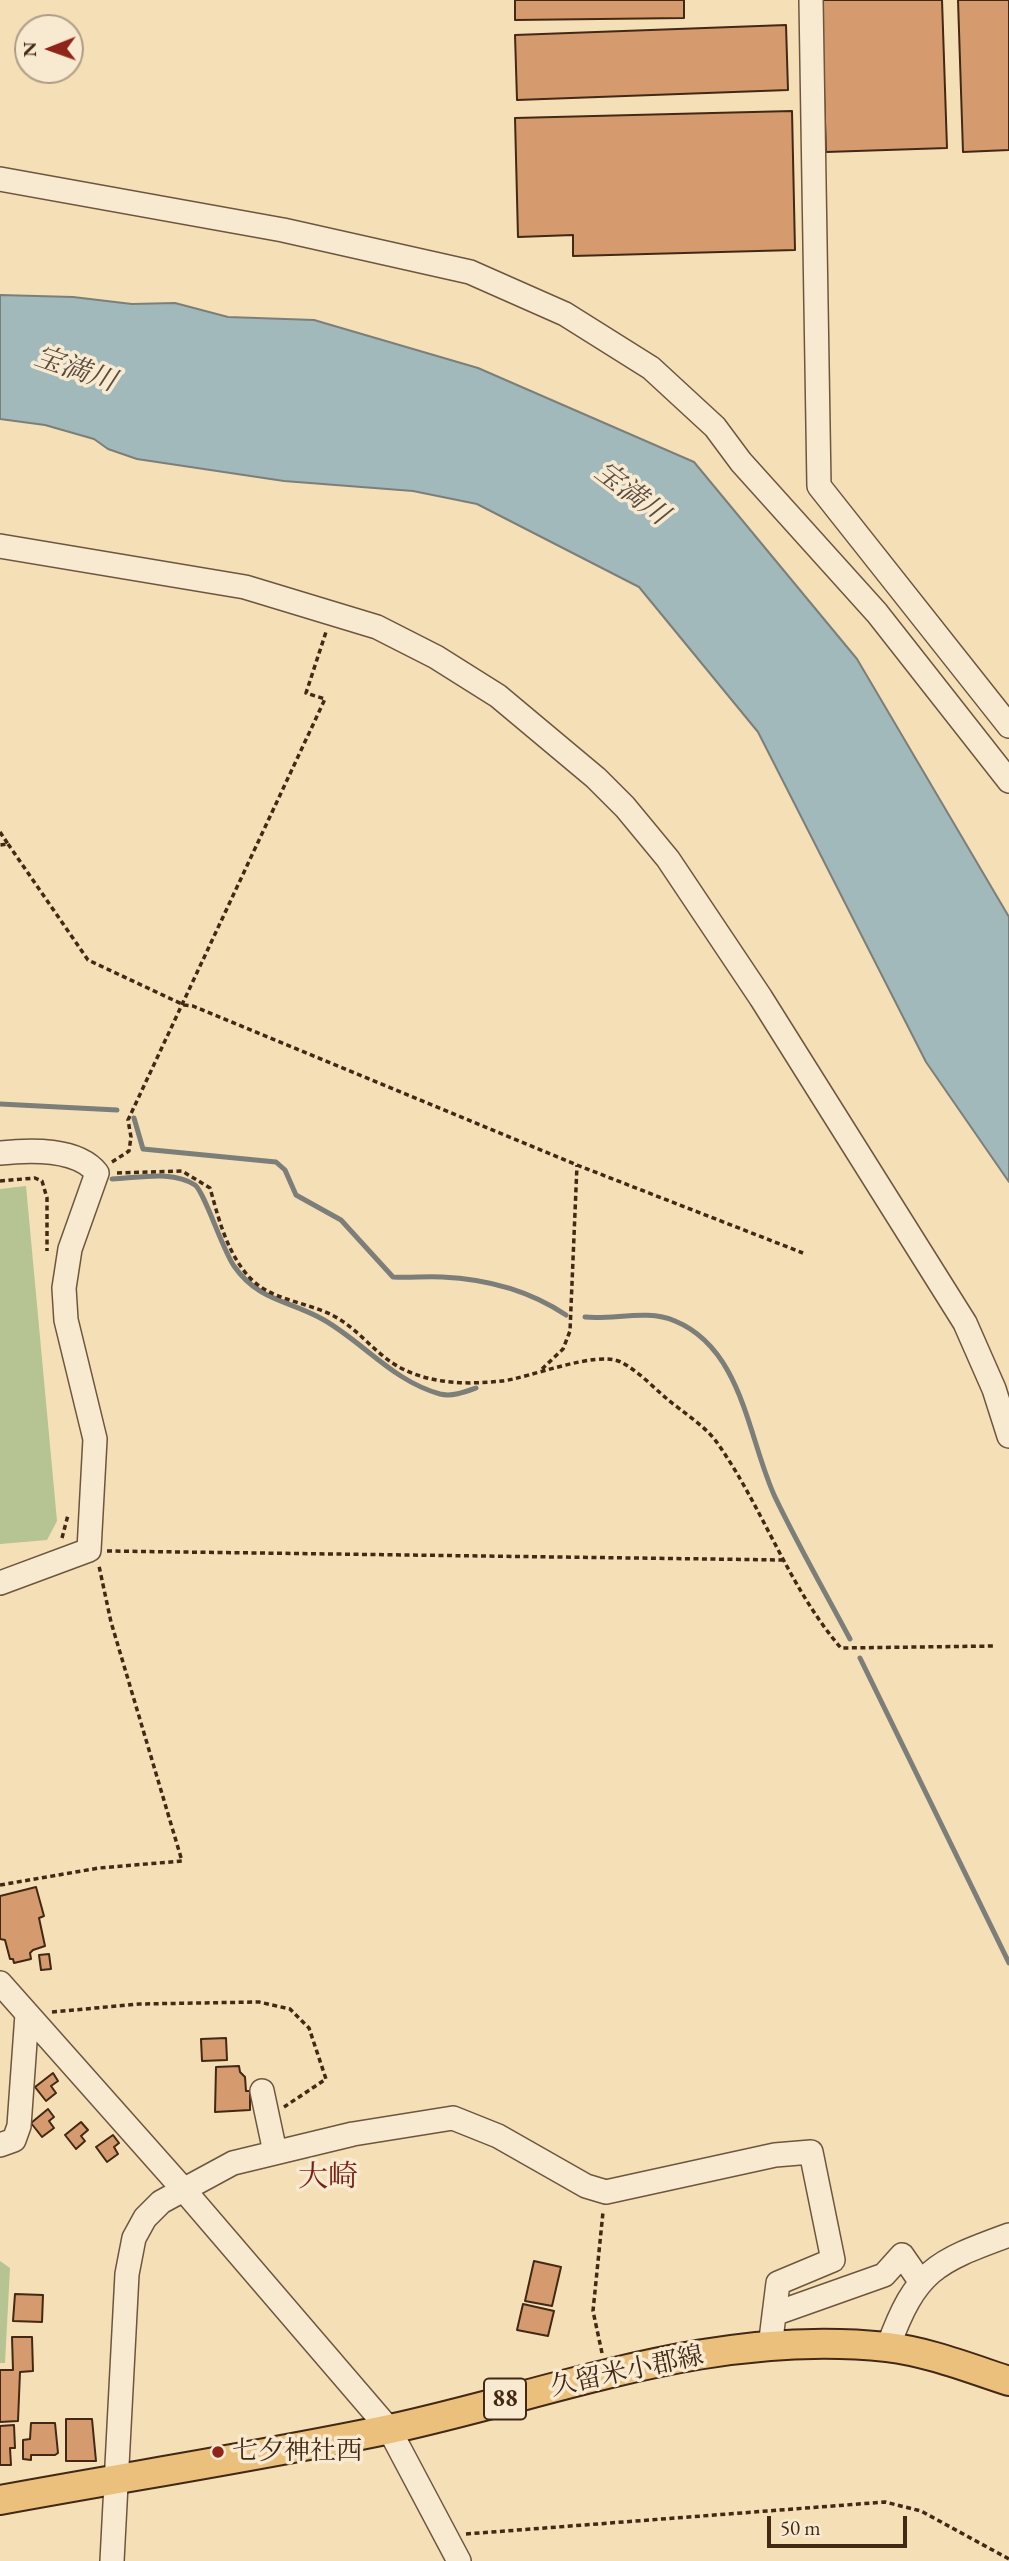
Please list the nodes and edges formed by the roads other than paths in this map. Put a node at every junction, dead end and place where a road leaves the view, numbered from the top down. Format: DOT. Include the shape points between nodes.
graph roads {
  1 [pos="811,0"];
  2 [pos="0,179"];
  3 [pos="0,545"];
  4 [pos="1009,726"];
  5 [pos="1009,781"];
  6 [pos="0,1153"];
  7 [pos="1009,1436"];
  8 [pos="0,1583"];
  9 [pos="0,1983"];
  10 [pos="15,2007"];
  11 [pos="262,2091"];
  12 [pos="0,2146"];
  13 [pos="275,2152"];
  14 [pos="183,2189"];
  15 [pos="1009,2235"];
  16 [pos="920,2281"];
  17 [pos="774,2314"];
  18 [pos="770,2347"];
  19 [pos="888,2347"];
  20 [pos="1009,2381"];
  21 [pos="389,2429"];
  22 [pos="115,2479"];
  23 [pos="0,2500"];
  24 [pos="112,2561"];
  25 [pos="459,2561"];
  1 -- 4 [label="street" via="819,486"];
  2 -- 5 [label="street" via="283,230 470,272 588,327 652,368 715,427 741,463 877,613"];
  3 -- 7 [label="street" via="245,587 376,627 498,696 596,778 667,859 965,1323"];
  6 -- 8 [label="street" via="59,1154 93,1168 64,1288 66,1320 95,1438 92,1550"];
  9 -- 10 [label="street"];
  10 -- 12 [label="street" via="19,2126 14,2140"];
  10 -- 14 [label="street"];
  11 -- 13 [label="street"];
  13 -- 14 [label="street" via="233,2163"];
  13 -- 17 [label="street" via="453,2118 606,2192 775,2155 811,2152 833,2260 778,2283"];
  14 -- 21 [label="street"];
  14 -- 22 [label="street" via="145,2218 134,2238 127,2274"];
  15 -- 16 [label="street" via="951,2256"];
  16 -- 17 [label="street" via="902,2255 884,2275"];
  16 -- 19 [label="street"];
  17 -- 18 [label="street"];
  18 -- 19 [label="main road, 久留米小郡線 / 88" via="807,2343"];
  18 -- 21 [label="main road, 久留米小郡線 / 88" via="654,2361"];
  19 -- 20 [label="main road, 久留米小郡線 / 88"];
  21 -- 22 [label="main road, 久留米小郡線 / 88"];
  21 -- 25 [label="street"];
  22 -- 23 [label="main road, 久留米小郡線 / 88"];
  22 -- 24 [label="street"];
}
